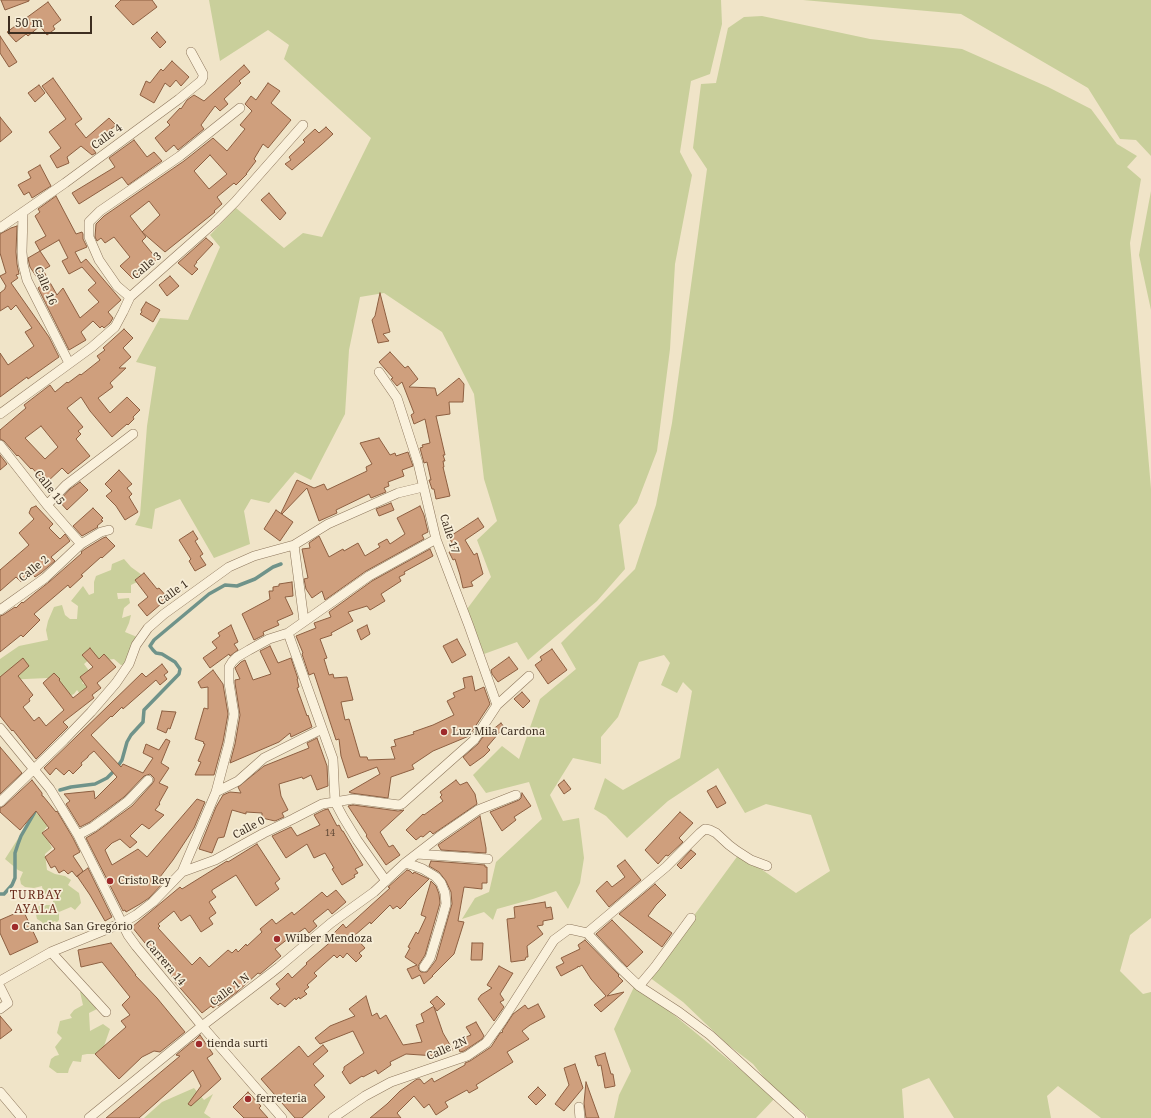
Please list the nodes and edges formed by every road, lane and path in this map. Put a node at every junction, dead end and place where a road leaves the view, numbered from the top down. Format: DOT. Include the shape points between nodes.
graph roads {
  1 [pos="191,52"];
  2 [pos="240,108"];
  3 [pos="303,125"];
  4 [pos="23,212"];
  5 [pos="0,228"];
  6 [pos="130,297"];
  7 [pos="69,363"];
  8 [pos="379,372"];
  9 [pos="0,414"];
  10 [pos="133,434"];
  11 [pos="0,445"];
  12 [pos="423,487"];
  13 [pos="47,505"];
  14 [pos="110,530"];
  15 [pos="436,539"];
  16 [pos="81,544"];
  17 [pos="294,545"];
  18 [pos="0,610"];
  19 [pos="304,621"];
  20 [pos="288,633"];
  21 [pos="530,676"];
  22 [pos="497,705"];
  23 [pos="0,728"];
  24 [pos="322,729"];
  25 [pos="34,768"];
  26 [pos="148,780"];
  27 [pos="216,792"];
  28 [pos="516,795"];
  29 [pos="0,802"];
  30 [pos="336,802"];
  31 [pos="78,834"];
  32 [pos="417,854"];
  33 [pos="488,859"];
  34 [pos="405,863"];
  35 [pos="767,866"];
  36 [pos="182,872"];
  37 [pos="386,881"];
  38 [pos="691,918"];
  39 [pos="122,923"];
  40 [pos="587,933"];
  41 [pos="51,952"];
  42 [pos="424,967"];
  43 [pos="0,981"];
  44 [pos="639,986"];
  45 [pos="0,987"];
  46 [pos="4,1006"];
  47 [pos="106,1012"];
  48 [pos="202,1026"];
  49 [pos="0,1092"];
  50 [pos="579,1107"];
  51 [pos="22,1118"];
  52 [pos="89,1118"];
  53 [pos="282,1118"];
  54 [pos="333,1118"];
  55 [pos="580,1118"];
  56 [pos="801,1118"];
  1 -- 4 [label="street, Calle 4" via="203,74 201,80 179,99"];
  2 -- 6 [label="street" via="180,156 100,211 89,222 89,237 98,260"];
  3 -- 6 [label="street, Calle 3" via="215,222"];
  4 -- 5 [label="street, Calle 4"];
  4 -- 7 [label="street, Calle 16" via="23,264 28,280"];
  6 -- 7 [label="street, Calle 3" via="115,327"];
  7 -- 9 [label="street, Calle 3"];
  8 -- 12 [label="street, Calle 17" via="397,398"];
  10 -- 13 [label="street" via="66,485"];
  11 -- 13 [label="street, Calle 15"];
  12 -- 15 [label="street, Calle 17"];
  12 -- 17 [label="street, Calle 1" via="398,493 328,524"];
  13 -- 16 [label="street, Calle 15"];
  14 -- 16 [label="street, Calle 2" via="101,532"];
  15 -- 19 [label="street" via="369,576"];
  15 -- 22 [label="street, Calle 17"];
  16 -- 18 [label="street, Calle 2" via="45,578"];
  17 -- 19 [label="street"];
  17 -- 25 [label="street, Calle 1" via="254,556 229,567 164,614 148,628 136,645 129,664 116,683 64,740"];
  19 -- 20 [label="street"];
  20 -- 24 [label="street"];
  20 -- 27 [label="street" via="269,639 249,650 237,657 229,667 234,714"];
  21 -- 22 [label="street, Calle 0"];
  22 -- 30 [label="street, Calle 0" via="474,740 402,804 353,800"];
  23 -- 25 [label="street, Carrera 14"];
  24 -- 27 [label="street" via="264,758 238,781"];
  24 -- 30 [label="street" via="333,759"];
  25 -- 29 [label="street, Calle 1"];
  25 -- 31 [label="street, Carrera 14"];
  26 -- 31 [label="street" via="107,818"];
  27 -- 36 [label="street"];
  28 -- 32 [label="street, Calle 1 N" via="478,810"];
  30 -- 36 [label="street, Calle 0" via="322,804 215,860"];
  30 -- 37 [label="street" via="353,834"];
  31 -- 39 [label="street, Carrera 14"];
  32 -- 33 [label="street"];
  32 -- 34 [label="street, Calle 1 N"];
  34 -- 37 [label="street, Calle 1 N"];
  34 -- 42 [label="street" via="436,877 445,893 446,904 441,922 430,958"];
  35 -- 40 [label="street" via="752,860 729,846 716,833 705,829 666,868"];
  36 -- 39 [label="street, Calle 0" via="153,902 136,916"];
  37 -- 48 [label="street, Calle 1 N"];
  38 -- 44 [label="street"];
  39 -- 41 [label="street, Calle 0"];
  39 -- 48 [label="street, Carrera 14" via="136,946"];
  40 -- 44 [label="street"];
  40 -- 54 [label="street, Calle 2N" via="569,929 554,940 486,1043 467,1056 391,1082"];
  41 -- 43 [label="street, Calle 0"];
  41 -- 47 [label="street"];
  44 -- 56 [label="street" via="710,1035"];
  45 -- 46 [label="street"];
  48 -- 52 [label="street, Calle 1 N"];
  48 -- 53 [label="street, Carrera 14"];
  49 -- 51 [label="street"];
  50 -- 55 [label="street"];
}
